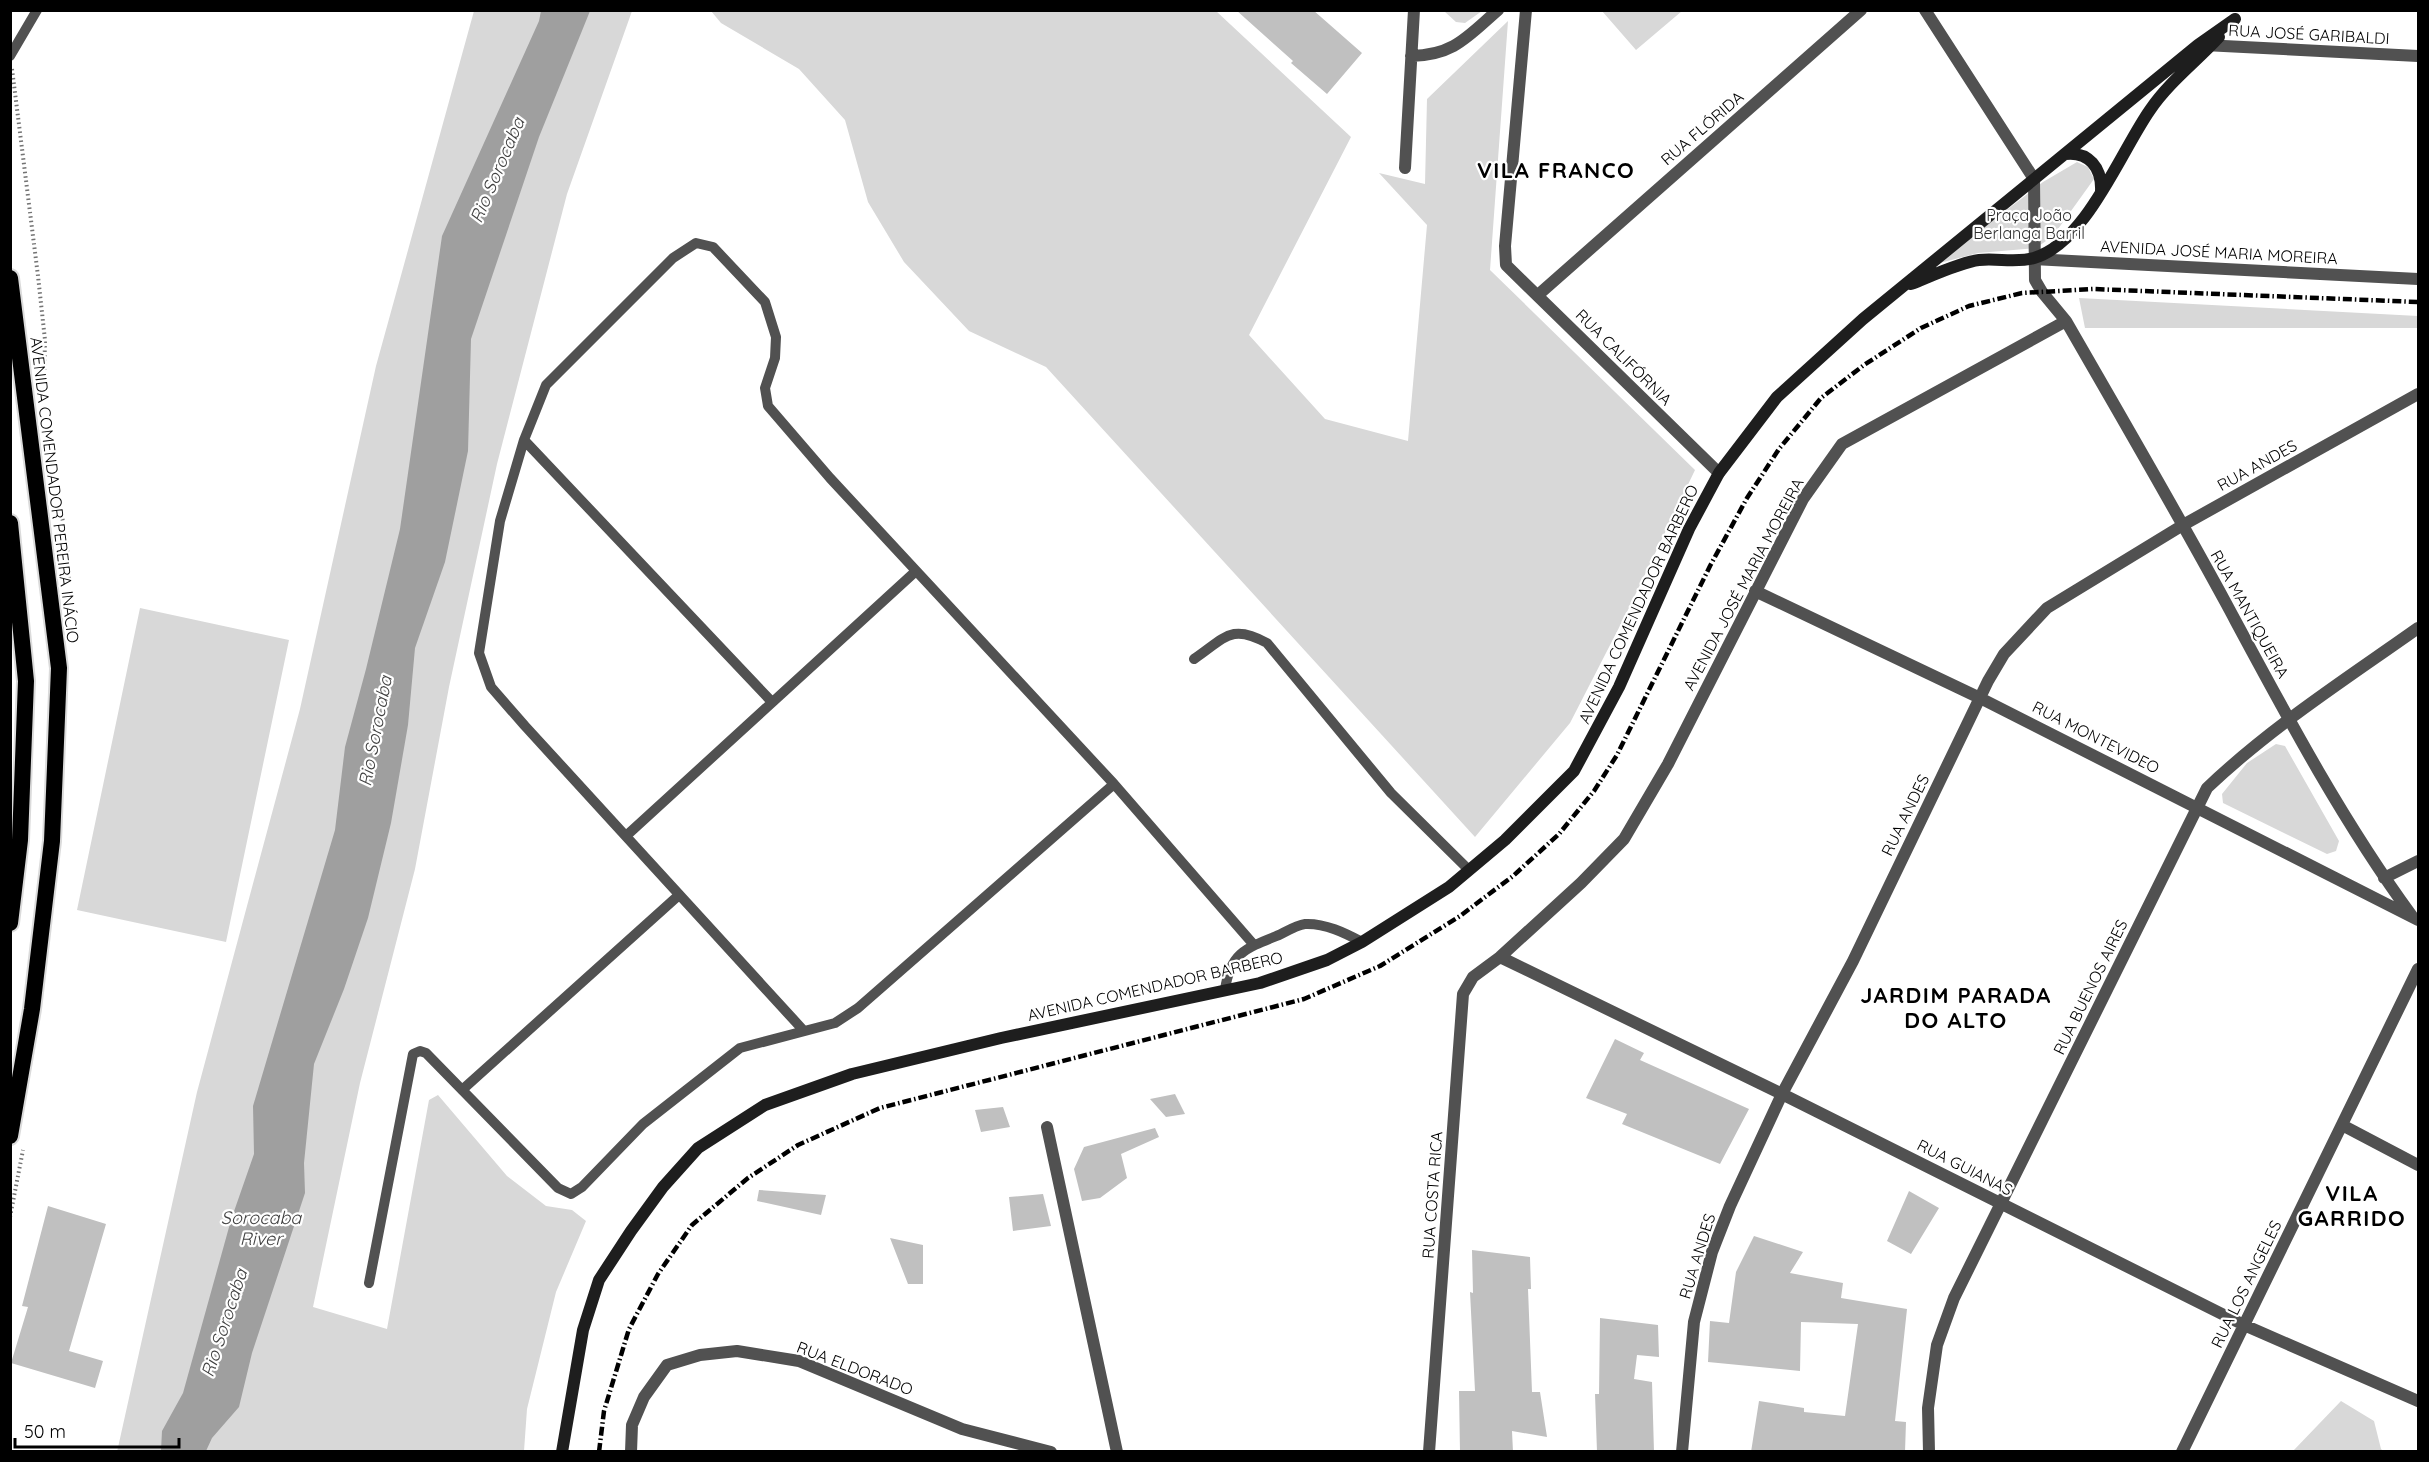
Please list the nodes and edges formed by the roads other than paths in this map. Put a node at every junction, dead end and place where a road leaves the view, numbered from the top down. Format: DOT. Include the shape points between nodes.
graph roads {
  1 [pos="37,10"];
  2 [pos="1414,10"];
  3 [pos="1498,10"];
  4 [pos="1526,10"];
  5 [pos="1861,10"];
  6 [pos="1925,10"];
  7 [pos="2240,15"];
  8 [pos="2198,45"];
  9 [pos="2211,45"];
  10 [pos="10,56"];
  11 [pos="1412,56"];
  12 [pos="2418,56"];
  13 [pos="2065,154"];
  14 [pos="1405,168"];
  15 [pos="2034,179"];
  16 [pos="2102,191"];
  17 [pos="2033,259"];
  18 [pos="10,278"];
  19 [pos="2418,279"];
  20 [pos="1901,288"];
  21 [pos="1538,294"];
  22 [pos="2066,321"];
  23 [pos="2418,394"];
  24 [pos="524,440"];
  25 [pos="1719,473"];
  26 [pos="10,523"];
  27 [pos="2183,525"];
  28 [pos="916,571"];
  29 [pos="1755,591"];
  30 [pos="2418,628"];
  31 [pos="1194,659"];
  32 [pos="1980,698"];
  33 [pos="772,702"];
  34 [pos="2288,718"];
  35 [pos="1114,784"];
  36 [pos="2197,806"];
  37 [pos="626,836"];
  38 [pos="14,850"];
  39 [pos="2418,861"];
  40 [pos="1469,870"];
  41 [pos="2384,878"];
  42 [pos="679,895"];
  43 [pos="2416,919"];
  44 [pos="10,923"];
  45 [pos="1362,942"];
  46 [pos="1254,945"];
  47 [pos="1500,957"];
  48 [pos="2418,969"];
  49 [pos="1225,990"];
  50 [pos="804,1031"];
  51 [pos="462,1090"];
  52 [pos="1782,1094"];
  53 [pos="2342,1125"];
  54 [pos="1047,1127"];
  55 [pos="10,1136"];
  56 [pos="2418,1165"];
  57 [pos="2001,1203"];
  58 [pos="369,1283"];
  59 [pos="2244,1325"];
  60 [pos="2418,1401"];
  61 [pos="562,1452"];
  62 [pos="631,1452"];
  63 [pos="1051,1452"];
  64 [pos="1117,1452"];
  65 [pos="1429,1452"];
  66 [pos="1682,1452"];
  67 [pos="1929,1452"];
  68 [pos="2182,1452"];
  1 -- 10 [label="lane"];
  2 -- 11 [label="street"];
  3 -- 11 [label="street" via="1455,47 1432,56"];
  4 -- 21 [label="street, RUA CALIFÓRNIA" via="1505,246 1506,265"];
  5 -- 21 [label="street, RUA FLÓRIDA"];
  6 -- 15 [label="street"];
  7 -- 8 [label="main road, AVENIDA COMENDADOR BARBERO"];
  7 -- 9 [label="main road, AVENIDA COMENDADOR BARBERO"];
  8 -- 9 [label="street, RUA JOSÉ GARIBALDI"];
  8 -- 13 [label="main road, AVENIDA COMENDADOR BARBERO"];
  9 -- 12 [label="street, RUA JOSÉ GARIBALDI"];
  9 -- 16 [label="main road, AVENIDA COMENDADOR BARBERO" via="2173,81 2150,110"];
  11 -- 14 [label="street"];
  13 -- 15 [label="main road, AVENIDA COMENDADOR BARBERO"];
  13 -- 16 [label="main road" via="2076,153 2093,163 2100,172"];
  15 -- 17 [label="street"];
  15 -- 20 [label="main road, AVENIDA COMENDADOR BARBERO"];
  16 -- 17 [label="main road, AVENIDA COMENDADOR BARBERO" via="2073,232"];
  17 -- 19 [label="street, AVENIDA JOSÉ MARIA MOREIRA"];
  17 -- 20 [label="main road, AVENIDA COMENDADOR BARBERO" via="1977,260"];
  17 -- 22 [label="street" via="2034,280"];
  18 -- 55 [label="highway, AVENIDA COMENDADOR PEREIRA INÁCIO" via="59,668 51,841 32,1009"];
  20 -- 25 [label="main road, AVENIDA COMENDADOR BARBERO" via="1777,397"];
  21 -- 25 [label="street, RUA CALIFÓRNIA"];
  22 -- 27 [label="street, RUA MANTIQUEIRA"];
  22 -- 29 [label="street, AVENIDA JOSÉ MARIA MOREIRA" via="1842,444 1803,499"];
  23 -- 27 [label="street, RUA ANDES"];
  24 -- 28 [label="lane" via="546,385 673,258 696,243 713,247 765,302 776,337 775,358 765,388 768,406"];
  24 -- 33 [label="lane"];
  24 -- 37 [label="lane" via="500,521 478,653 492,687"];
  25 -- 40 [label="main road, AVENIDA COMENDADOR BARBERO" via="1689,529 1619,687 1574,771"];
  26 -- 38 [label="highway" via="26,681"];
  27 -- 32 [label="street, RUA ANDES" via="2047,608 2004,654"];
  27 -- 34 [label="street, RUA MANTIQUEIRA"];
  28 -- 33 [label="lane"];
  28 -- 35 [label="lane"];
  29 -- 32 [label="street, RUA MONTEVIDEO"];
  29 -- 47 [label="street, AVENIDA JOSÉ MARIA MOREIRA" via="1668,764 1624,839"];
  30 -- 34 [label="street, RUA BUENOS AIRES"];
  31 -- 40 [label="lane" via="1232,633 1250,634 1267,643 1391,793"];
  32 -- 36 [label="street, RUA MONTEVIDEO"];
  32 -- 52 [label="street, RUA ANDES" via="1853,961"];
  33 -- 37 [label="lane"];
  34 -- 36 [label="street, RUA BUENOS AIRES" via="2206,788"];
  34 -- 41 [label="street, RUA MANTIQUEIRA"];
  35 -- 46 [label="lane"];
  35 -- 50 [label="lane" via="858,1008 835,1023"];
  36 -- 43 [label="street, RUA MONTEVIDEO"];
  36 -- 57 [label="street, RUA BUENOS AIRES"];
  37 -- 42 [label="lane"];
  38 -- 44 [label="highway"];
  39 -- 41 [label="street"];
  40 -- 45 [label="main road, AVENIDA COMENDADOR BARBERO"];
  41 -- 43 [label="street, RUA MANTIQUEIRA"];
  42 -- 50 [label="lane"];
  42 -- 51 [label="lane"];
  45 -- 46 [label="lane" via="1339,930 1304,924"];
  45 -- 49 [label="main road, AVENIDA COMENDADOR BARBERO" via="1327,960 1260,983"];
  46 -- 49 [label="lane" via="1234,960"];
  47 -- 52 [label="street, RUA GUIANAS"];
  47 -- 65 [label="street, RUA COSTA RICA" via="1473,977 1463,994"];
  48 -- 53 [label="street, RUA LOS ANGELES"];
  49 -- 61 [label="main road, AVENIDA COMENDADOR BARBERO" via="852,1074 765,1105 698,1148 663,1187 598,1280 583,1330"];
  50 -- 51 [label="lane" via="740,1048 643,1124 571,1194 558,1188"];
  51 -- 58 [label="lane" via="426,1053 420,1050 413,1054"];
  52 -- 57 [label="street, RUA GUIANAS"];
  52 -- 66 [label="street, RUA ANDES" via="1712,1252 1694,1322"];
  53 -- 56 [label="street"];
  53 -- 59 [label="street, RUA LOS ANGELES"];
  54 -- 64 [label="street"];
  57 -- 59 [label="street, RUA GUIANAS"];
  57 -- 67 [label="street, RUA BUENOS AIRES" via="1954,1298 1937,1345 1928,1408"];
  59 -- 60 [label="street, RUA GUIANAS"];
  59 -- 68 [label="street, RUA LOS ANGELES"];
  62 -- 63 [label="street, RUA ELDORADO" via="632,1425 644,1397 667,1365 700,1355 737,1351 799,1361 962,1429"];
}
